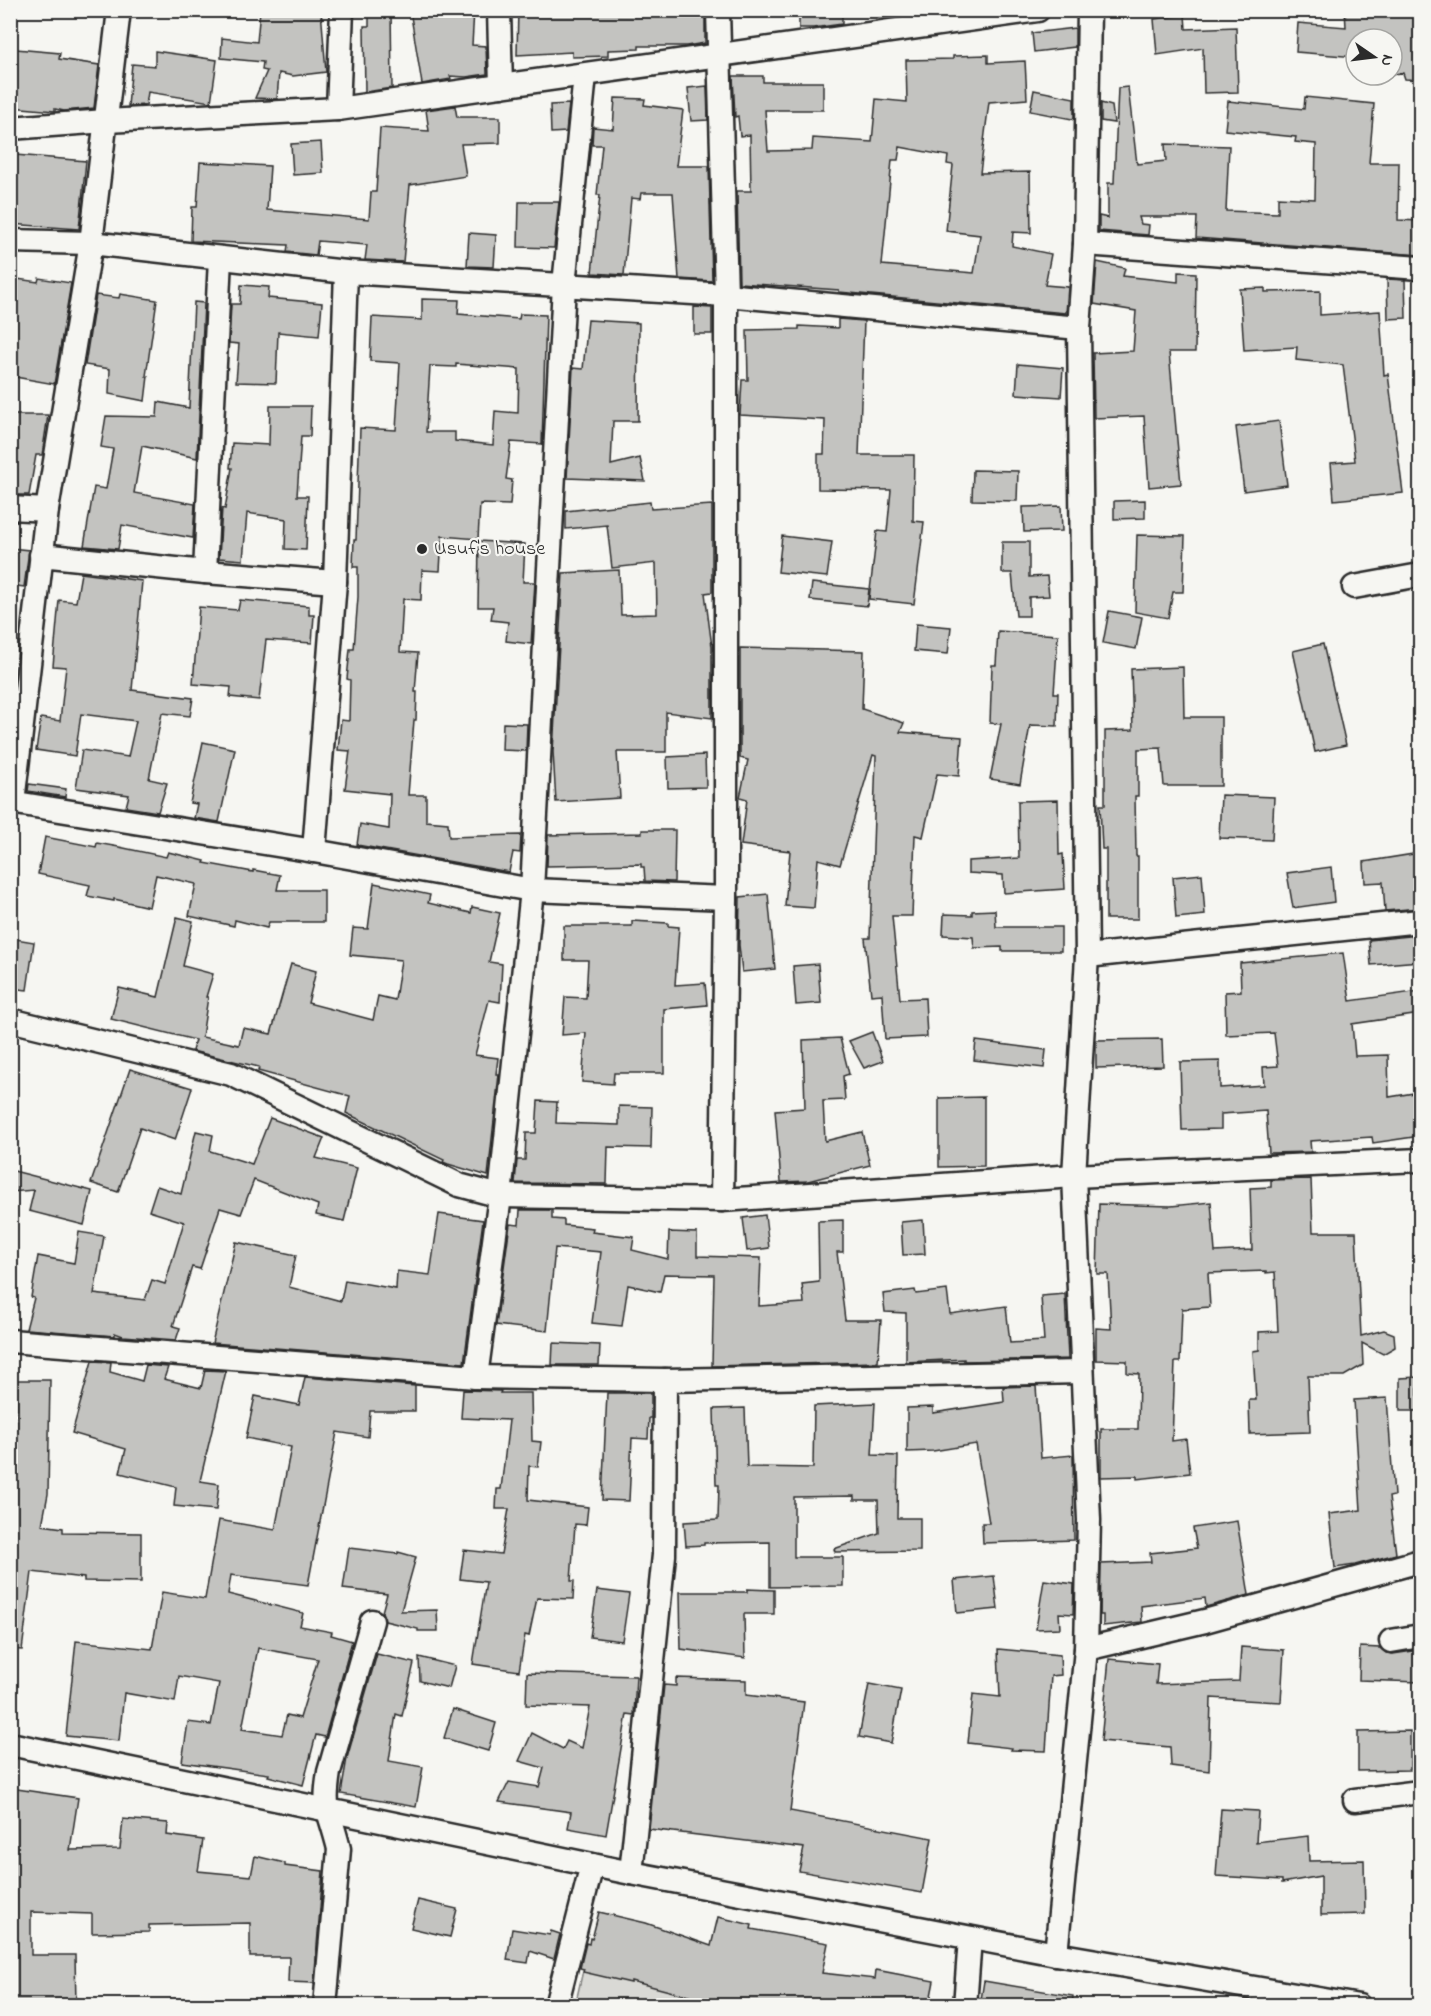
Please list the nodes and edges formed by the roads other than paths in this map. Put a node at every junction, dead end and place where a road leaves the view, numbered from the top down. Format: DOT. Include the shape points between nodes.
graph roads {
  1 [pos="119,10"];
  2 [pos="342,10"];
  3 [pos="499,10"];
  4 [pos="717,10"];
  5 [pos="1038,10"];
  6 [pos="1089,10"];
  7 [pos="880,21"];
  8 [pos="720,55"];
  9 [pos="585,75"];
  10 [pos="501,86"];
  11 [pos="338,109"];
  12 [pos="106,121"];
  13 [pos="10,128"];
  14 [pos="10,241"];
  15 [pos="91,243"];
  16 [pos="1085,244"];
  17 [pos="220,258"];
  18 [pos="1420,268"];
  19 [pos="346,272"];
  20 [pos="564,285"];
  21 [pos="726,295"];
  22 [pos="1079,328"];
  23 [pos="10,508"];
  24 [pos="47,510"];
  25 [pos="41,555"];
  26 [pos="205,572"];
  27 [pos="1420,575"];
  28 [pos="335,582"];
  29 [pos="1354,587"];
  30 [pos="12,802"];
  31 [pos="314,851"];
  32 [pos="532,890"];
  33 [pos="726,898"];
  34 [pos="1420,921"];
  35 [pos="1087,956"];
  36 [pos="10,1020"];
  37 [pos="1420,1160"];
  38 [pos="1074,1176"];
  39 [pos="500,1196"];
  40 [pos="722,1200"];
  41 [pos="10,1341"];
  42 [pos="1082,1372"];
  43 [pos="476,1377"];
  44 [pos="665,1380"];
  45 [pos="1420,1561"];
  46 [pos="372,1621"];
  47 [pos="1420,1636"];
  48 [pos="1391,1641"];
  49 [pos="1086,1649"];
  50 [pos="10,1744"];
  51 [pos="1420,1792"];
  52 [pos="1355,1800"];
  53 [pos="328,1811"];
  54 [pos="592,1865"];
  55 [pos="631,1873"];
  56 [pos="970,1938"];
  57 [pos="1056,1954"];
  58 [pos="326,2006"];
  59 [pos="556,2006"];
  60 [pos="965,2006"];
  61 [pos="1359,2006"];
  1 -- 12 [label="street"];
  2 -- 11 [label="street"];
  3 -- 10 [label="street"];
  4 -- 8 [label="street"];
  5 -- 7 [label="street"];
  6 -- 16 [label="street"];
  7 -- 8 [label="street"];
  8 -- 9 [label="street"];
  8 -- 21 [label="street"];
  9 -- 10 [label="street"];
  9 -- 20 [label="street"];
  10 -- 11 [label="street"];
  11 -- 12 [label="street"];
  12 -- 13 [label="street"];
  12 -- 15 [label="street"];
  14 -- 15 [label="street"];
  15 -- 17 [label="street"];
  15 -- 24 [label="street"];
  16 -- 18 [label="street"];
  16 -- 22 [label="street"];
  17 -- 19 [label="street"];
  17 -- 26 [label="street"];
  19 -- 20 [label="street"];
  19 -- 28 [label="street"];
  20 -- 21 [label="street"];
  20 -- 32 [label="street"];
  21 -- 22 [label="street"];
  21 -- 33 [label="street"];
  22 -- 35 [label="street"];
  23 -- 24 [label="street"];
  24 -- 25 [label="street"];
  25 -- 26 [label="street"];
  25 -- 30 [label="street"];
  26 -- 28 [label="street"];
  27 -- 29 [label="street"];
  28 -- 31 [label="street"];
  30 -- 31 [label="street"];
  31 -- 32 [label="street"];
  32 -- 33 [label="street"];
  32 -- 39 [label="street"];
  33 -- 40 [label="street"];
  34 -- 35 [label="street"];
  35 -- 38 [label="street"];
  36 -- 39 [label="street" via="231,1074 459,1185"];
  37 -- 38 [label="street"];
  38 -- 40 [label="street"];
  38 -- 42 [label="street"];
  39 -- 40 [label="street"];
  39 -- 43 [label="street"];
  41 -- 43 [label="street"];
  42 -- 44 [label="street"];
  42 -- 49 [label="street" via="1089,1520"];
  43 -- 44 [label="street"];
  44 -- 55 [label="street" via="664,1555"];
  45 -- 49 [label="street" via="1205,1621"];
  46 -- 53 [label="street" via="329,1772"];
  47 -- 48 [label="street"];
  49 -- 57 [label="street"];
  50 -- 53 [label="street"];
  51 -- 52 [label="street"];
  53 -- 54 [label="street"];
  53 -- 58 [label="street" via="339,1849"];
  54 -- 55 [label="street"];
  54 -- 59 [label="street"];
  55 -- 56 [label="street"];
  56 -- 57 [label="street"];
  56 -- 60 [label="street"];
  57 -- 61 [label="street"];
}
